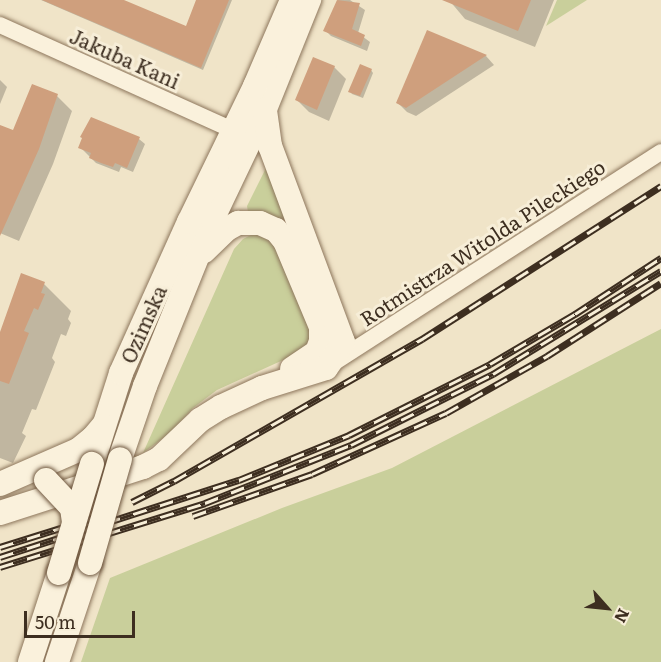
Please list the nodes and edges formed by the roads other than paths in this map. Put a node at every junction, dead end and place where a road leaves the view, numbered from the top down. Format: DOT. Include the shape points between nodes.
graph roads {
  1 [pos="292,0"];
  2 [pos="309,0"];
  3 [pos="0,25"];
  4 [pos="265,109"];
  5 [pos="233,130"];
  6 [pos="661,152"];
  7 [pos="197,259"];
  8 [pos="378,334"];
  9 [pos="343,342"];
  10 [pos="322,360"];
  11 [pos="104,425"];
  12 [pos="22,475"];
  13 [pos="0,484"];
  14 [pos="0,513"];
  15 [pos="74,522"];
  16 [pos="30,662"];
  17 [pos="57,662"];
  1 -- 5 [label="main road, Ozimska"];
  2 -- 4 [label="main road, Ozimska"];
  3 -- 5 [label="street, Jakuba Kani"];
  4 -- 7 [label="main road, Ozimska"];
  4 -- 9 [label="main road" via="270,146"];
  5 -- 11 [label="main road, Ozimska" via="121,373"];
  6 -- 8 [label="street, Rotmistrza Witolda Pileckiego"];
  7 -- 10 [label="main road" via="226,229 238,223 260,223 276,230 290,250 321,327"];
  7 -- 17 [label="main road, Ozimska, bridge" via="120,459"];
  8 -- 9 [label="street"];
  8 -- 10 [label="street, Rotmistrza Witolda Pileckiego"];
  9 -- 10 [label="main road"];
  10 -- 14 [label="main road" via="200,420 159,459 143,467"];
  11 -- 12 [label="main road" via="78,450"];
  11 -- 15 [label="main road, Ozimska, bridge"];
  12 -- 13 [label="main road"];
  12 -- 15 [label="main road, bridge" via="46,480 72,508"];
  15 -- 16 [label="main road, Ozimska, bridge"];
}
